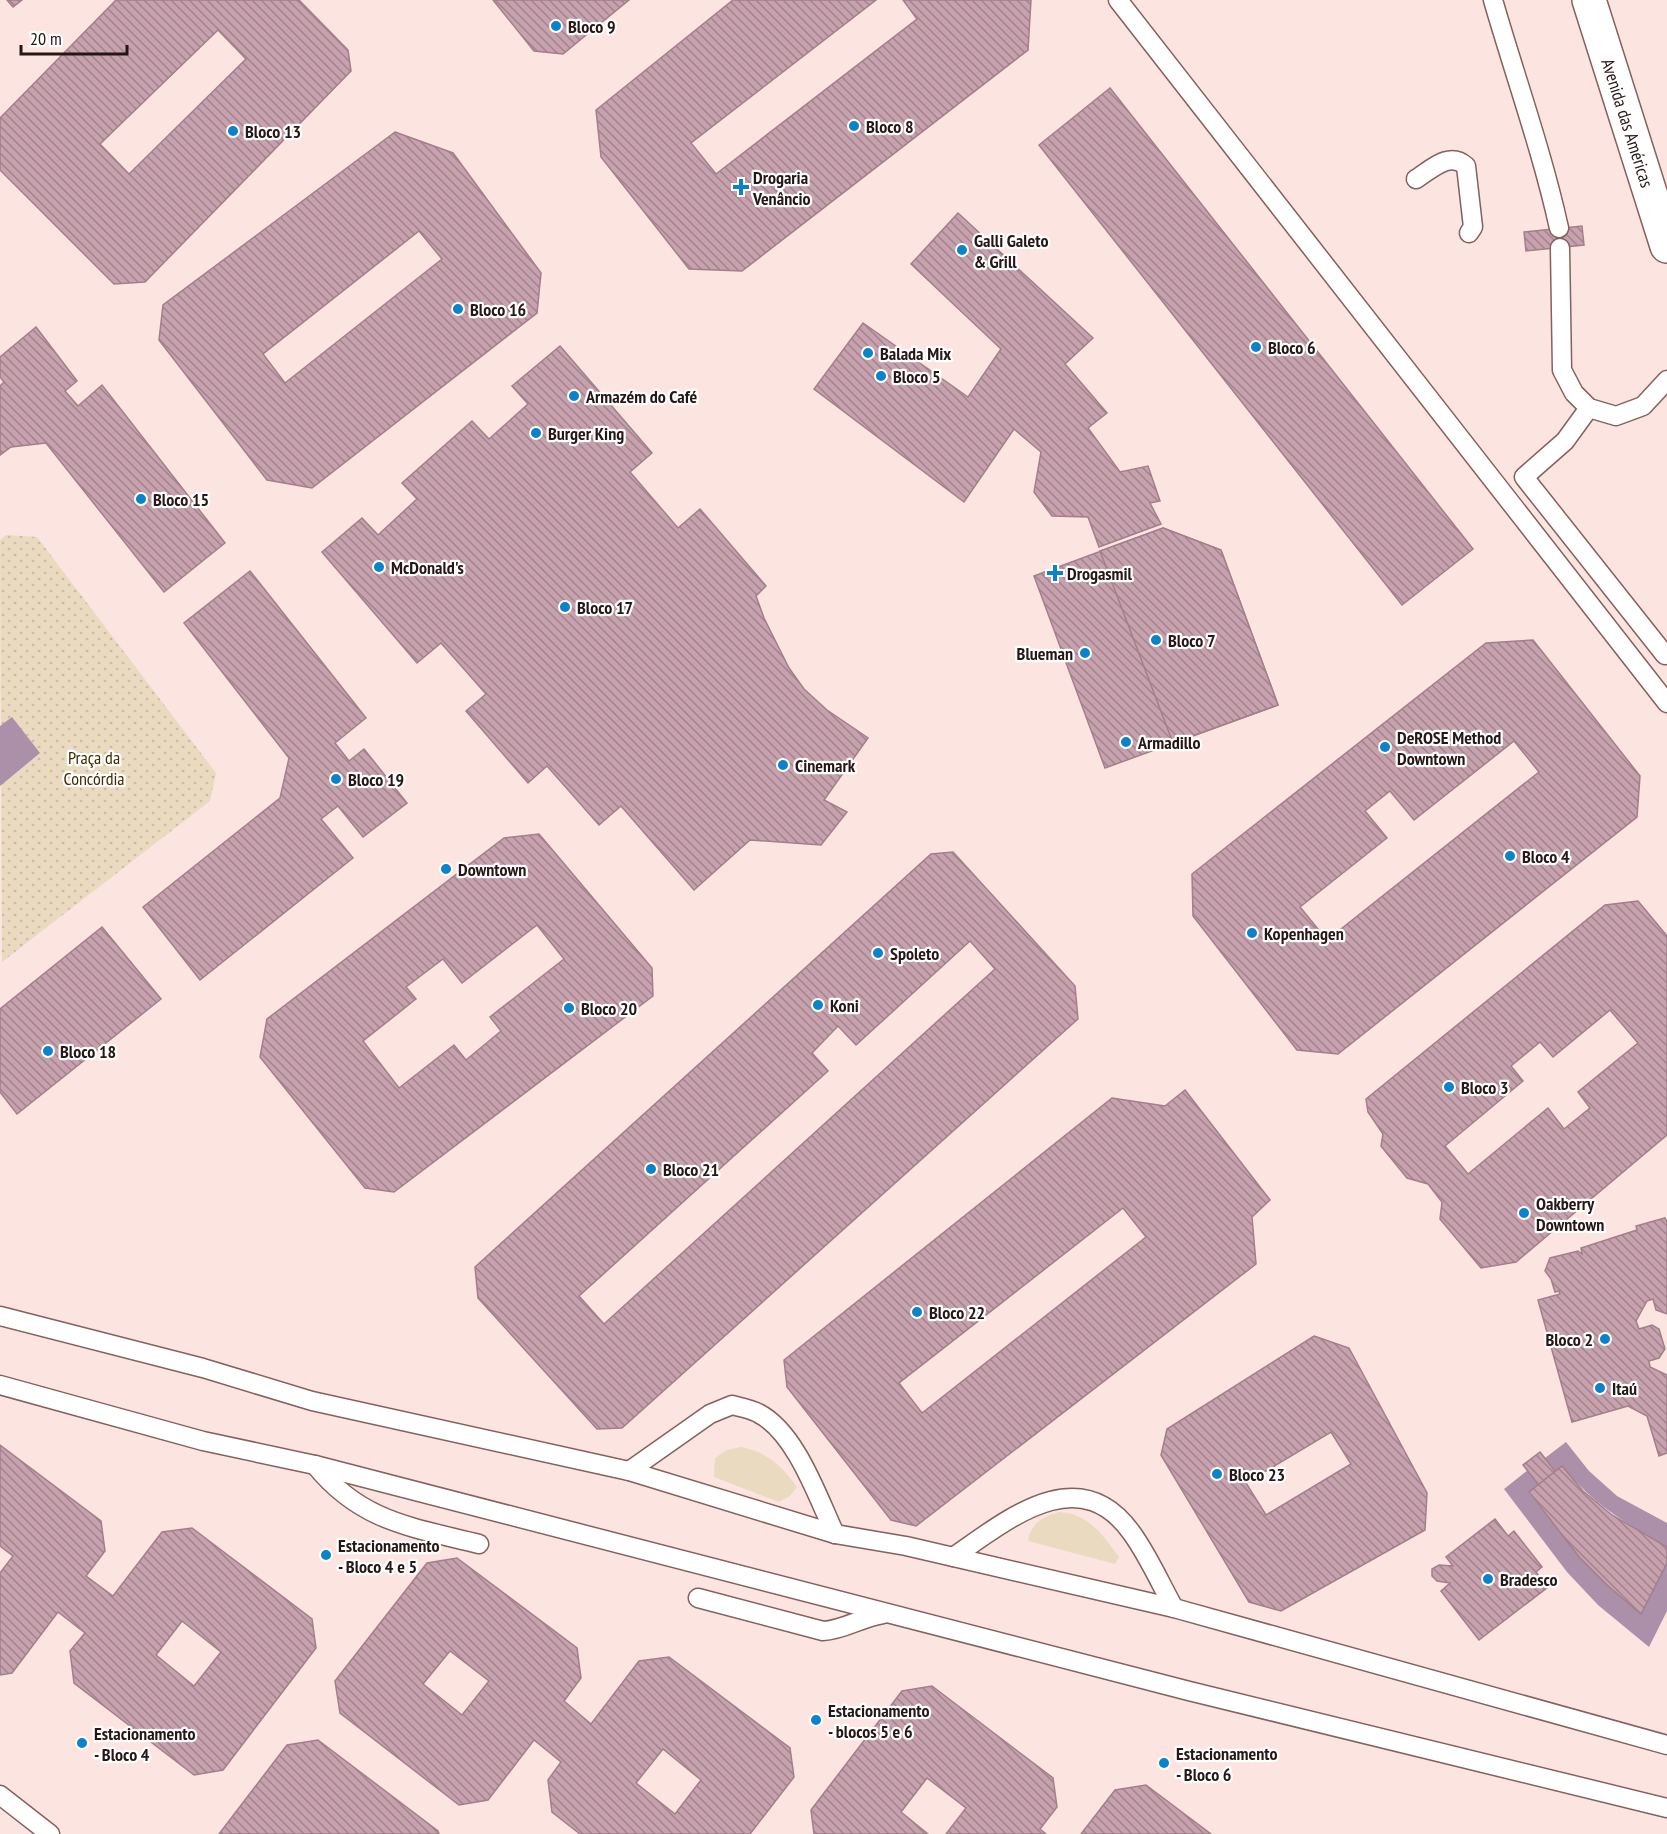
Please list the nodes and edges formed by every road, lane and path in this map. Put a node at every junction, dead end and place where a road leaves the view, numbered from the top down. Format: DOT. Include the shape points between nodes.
graph roads {
  1 [pos="1118,0"];
  2 [pos="1493,0"];
  3 [pos="1589,0"];
  4 [pos="1416,179"];
  5 [pos="1560,228"];
  6 [pos="1469,233"];
  7 [pos="1667,246"];
  8 [pos="1560,248"];
  9 [pos="1667,380"];
  10 [pos="1589,408"];
  11 [pos="1665,656"];
  12 [pos="1667,703"];
  13 [pos="0,1316"];
  14 [pos="0,1385"];
  15 [pos="315,1465"];
  16 [pos="629,1471"];
  17 [pos="836,1534"];
  18 [pos="479,1544"];
  19 [pos="953,1557"];
  20 [pos="698,1598"];
  21 [pos="1174,1608"];
  22 [pos="886,1613"];
  23 [pos="1667,1745"];
  24 [pos="0,1795"];
  25 [pos="1667,1808"];
  26 [pos="50,1834"];
  1 -- 12 [label="lane"];
  2 -- 5 [label="lane" via="1547,172"];
  3 -- 7 [label="main road, Avenida das Américas"];
  4 -- 6 [label="lane" via="1447,159 1460,160 1466,166 1473,226"];
  8 -- 10 [label="lane" via="1562,370 1574,393"];
  9 -- 10 [label="lane" via="1643,406 1616,416"];
  10 -- 11 [label="lane" via="1565,441 1524,477"];
  13 -- 16 [label="lane" via="203,1368 312,1401"];
  14 -- 15 [label="lane" via="203,1441"];
  15 -- 18 [label="lane" via="352,1502 388,1521"];
  15 -- 22 [label="lane"];
  16 -- 17 [label="lane"];
  16 -- 17 [label="lane" via="710,1414 732,1405 750,1410 784,1435 804,1466"];
  17 -- 19 [label="lane"];
  19 -- 21 [label="lane"];
  19 -- 21 [label="lane" via="1021,1511 1069,1496 1099,1502 1130,1531"];
  20 -- 22 [label="lane" via="823,1631 836,1631 868,1616"];
  21 -- 23 [label="lane"];
  22 -- 25 [label="lane" via="1354,1733"];
  24 -- 26 [label="lane"];
}
